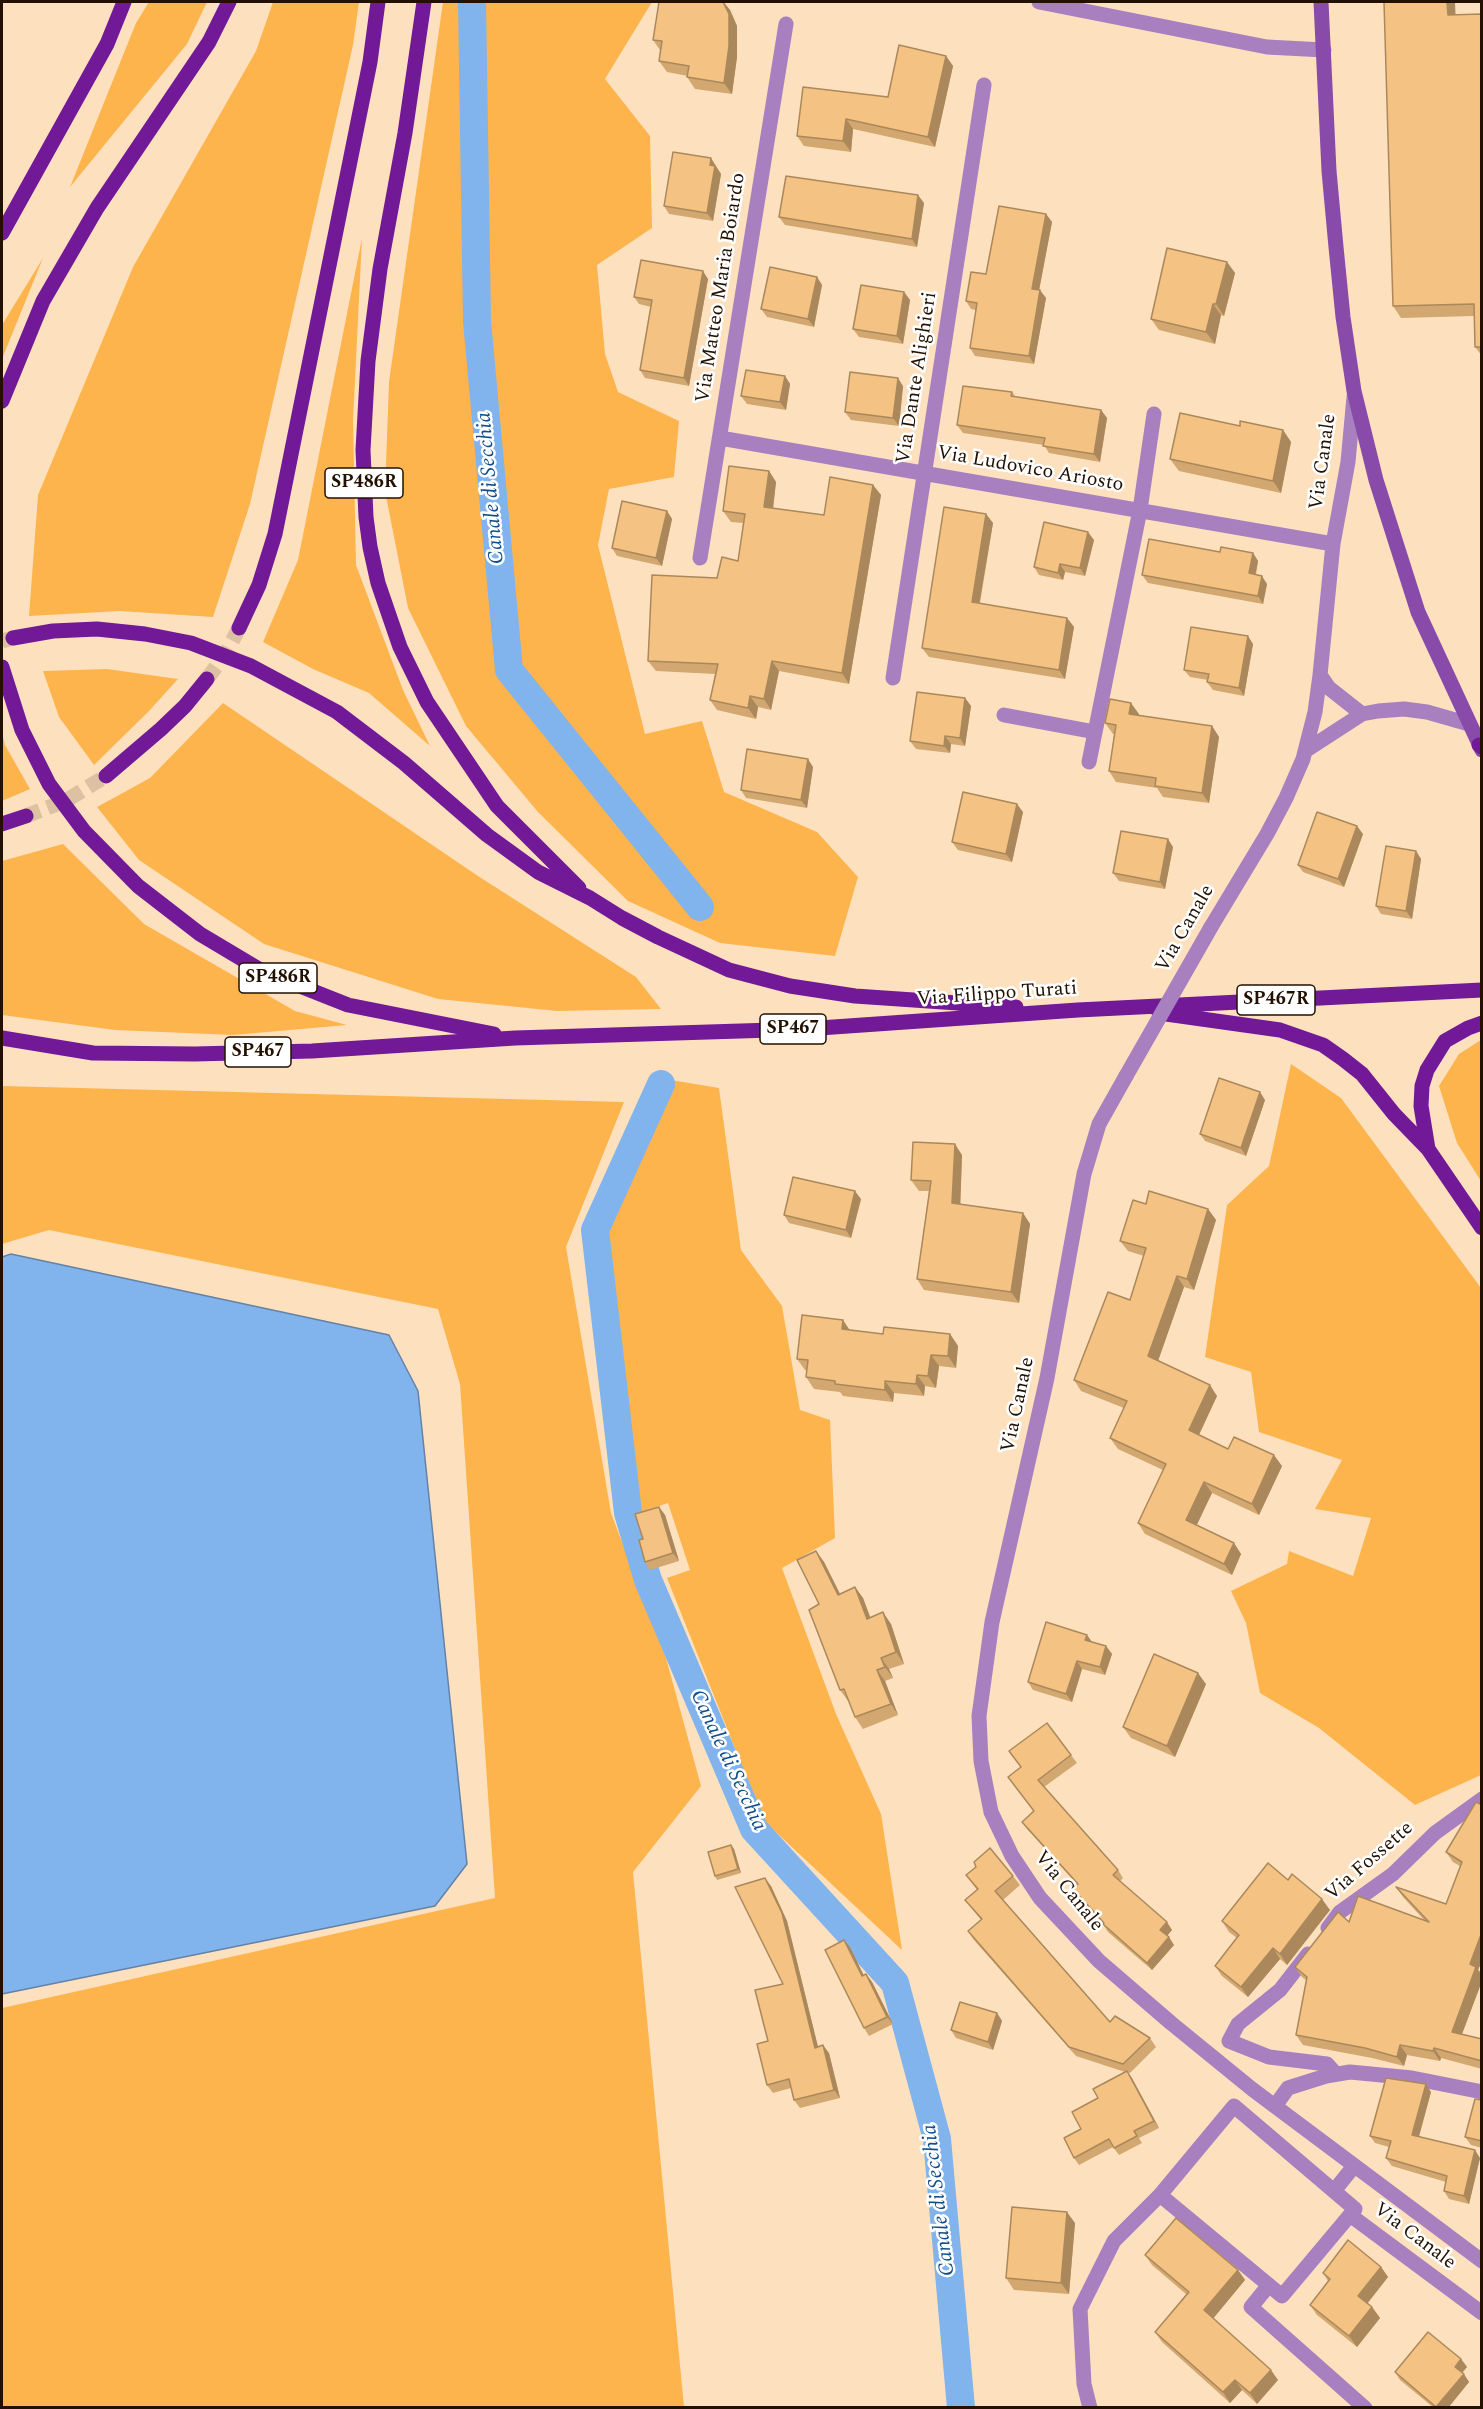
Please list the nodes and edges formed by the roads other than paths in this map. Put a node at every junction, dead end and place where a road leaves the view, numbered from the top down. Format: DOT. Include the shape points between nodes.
graph roads {
  1 [pos="124,2"];
  2 [pos="229,2"];
  3 [pos="378,2"];
  4 [pos="424,2"];
  5 [pos="1039,2"];
  6 [pos="1321,2"];
  7 [pos="786,24"];
  8 [pos="1324,50"];
  9 [pos="984,85"];
  10 [pos="2,233"];
  11 [pos="1354,391"];
  12 [pos="2,401"];
  13 [pos="1154,414"];
  14 [pos="720,438"];
  15 [pos="924,473"];
  16 [pos="1140,510"];
  17 [pos="1333,544"];
  18 [pos="700,558"];
  19 [pos="239,628"];
  20 [pos="13,638"];
  21 [pos="2,667"];
  22 [pos="1320,675"];
  23 [pos="893,678"];
  24 [pos="207,679"];
  25 [pos="1362,714"];
  26 [pos="1004,715"];
  27 [pos="1469,724"];
  28 [pos="1095,732"];
  29 [pos="1481,748"];
  30 [pos="1305,751"];
  31 [pos="1089,762"];
  32 [pos="106,776"];
  33 [pos="26,816"];
  34 [pos="2,824"];
  35 [pos="590,898"];
  36 [pos="1482,990"];
  37 [pos="1074,1011"];
  38 [pos="1482,1023"];
  39 [pos="2,1038"];
  40 [pos="514,1038"];
  41 [pos="1428,1149"];
  42 [pos="1482,1228"];
  43 [pos="1482,1799"];
  44 [pos="1336,2074"];
  45 [pos="1252,2089"];
  46 [pos="1482,2092"];
  47 [pos="1234,2106"];
  48 [pos="1275,2106"];
  49 [pos="1354,2166"];
  50 [pos="1334,2190"];
  51 [pos="1160,2195"];
  52 [pos="1350,2215"];
  53 [pos="1482,2261"];
  54 [pos="1269,2285"];
  55 [pos="1482,2313"];
  56 [pos="1090,2408"];
  57 [pos="1365,2408"];
  1 -- 10 [label="main road" via="107,44"];
  2 -- 12 [label="main road" via="209,42 97,208 43,301"];
  3 -- 19 [label="main road" via="370,62 277,524 259,585"];
  4 -- 35 [label="main road, SP486R" via="368,361 363,450 370,547 400,647 427,702 497,806"];
  5 -- 8 [label="street" via="1267,47"];
  6 -- 8 [label="main road, Via Canale"];
  7 -- 14 [label="street, Via Matteo Maria Boiardo"];
  8 -- 11 [label="main road, Via Canale" via="1329,171"];
  9 -- 15 [label="street, Via Dante Alighieri"];
  11 -- 17 [label="street, Via Canale" via="1348,462"];
  11 -- 27 [label="main road, Via Canale" via="1376,480 1418,612"];
  13 -- 16 [label="street"];
  14 -- 15 [label="street, Via Ludovico Ariosto"];
  14 -- 18 [label="street, Via Matteo Maria Boiardo"];
  15 -- 16 [label="street, Via Ludovico Ariosto"];
  15 -- 23 [label="street, Via Dante Alighieri"];
  16 -- 17 [label="street, Via Ludovico Ariosto"];
  16 -- 28 [label="street"];
  17 -- 22 [label="street, Via Canale"];
  20 -- 35 [label="main road" via="86,630 145,634 190,644 251,666 336,712 404,763 495,841 538,872"];
  21 -- 40 [label="main road, SP486R" via="22,730 49,784 77,822 138,886 200,934 262,971 348,1005"];
  22 -- 25 [label="street" via="1329,688"];
  22 -- 30 [label="street, Via Canale"];
  24 -- 32 [label="main road" via="185,706"];
  25 -- 27 [label="street" via="1404,709"];
  25 -- 30 [label="street"];
  26 -- 28 [label="street"];
  27 -- 29 [label="main road, Via Canale"];
  28 -- 31 [label="street"];
  30 -- 45 [label="street, Via Canale, bridge" via="1272,825 1099,1124 1084,1174 1047,1378 992,1622 979,1716 981,1761 991,1812 1012,1856 1041,1898 1099,1961"];
  33 -- 34 [label="main road"];
  35 -- 37 [label="main road" via="729,970 790,986 855,996"];
  36 -- 37 [label="main road, Via Filippo Turati / SP467R"];
  37 -- 40 [label="main road, Via Filippo Turati / SP467" via="805,1029"];
  37 -- 41 [label="main road" via="1160,1013 1301,1036 1323,1045 1362,1074"];
  38 -- 41 [label="main road" via="1445,1041 1427,1070 1421,1106"];
  39 -- 40 [label="main road, SP467" via="93,1053 195,1054"];
  41 -- 42 [label="main road"];
  43 -- 44 [label="street, Via Fossette" via="1435,1833 1393,1874 1340,1912 1280,1990 1238,2024 1229,2041 1269,2057 1327,2064"];
  44 -- 46 [label="street" via="1412,2078"];
  44 -- 48 [label="street" via="1288,2088"];
  45 -- 47 [label="street"];
  45 -- 48 [label="street, Via Canale"];
  47 -- 50 [label="street"];
  47 -- 51 [label="street"];
  48 -- 49 [label="street, Via Canale"];
  49 -- 50 [label="street"];
  49 -- 53 [label="street, Via Canale"];
  50 -- 52 [label="street" via="1355,2209"];
  51 -- 54 [label="street"];
  51 -- 56 [label="street" via="1114,2241 1080,2309 1084,2384"];
  52 -- 54 [label="street" via="1282,2296"];
  52 -- 55 [label="street, Via Canale"];
  54 -- 57 [label="street" via="1251,2307"];
}
